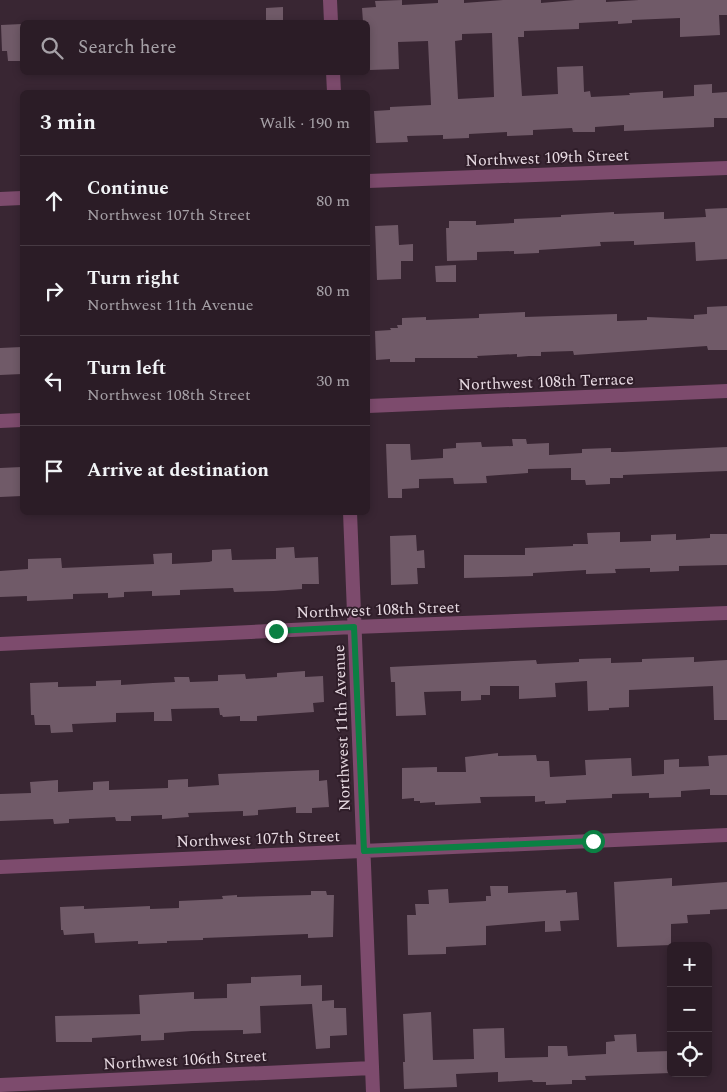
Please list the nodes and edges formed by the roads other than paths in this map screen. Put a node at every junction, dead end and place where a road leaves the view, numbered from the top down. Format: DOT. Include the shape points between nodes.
graph roads {
  1 [pos="330,0"];
  2 [pos="331,20"];
  3 [pos="333,75"];
  4 [pos="334,90"];
  5 [pos="727,168"];
  6 [pos="370,181"];
  7 [pos="20,198"];
  8 [pos="0,199"];
  9 [pos="727,391"];
  10 [pos="370,406"];
  11 [pos="20,420"];
  12 [pos="0,421"];
  13 [pos="350,515"];
  14 [pos="727,613"];
  15 [pos="354,627"];
  16 [pos="0,644"];
  17 [pos="727,835"];
  18 [pos="364,851"];
  19 [pos="0,867"];
  20 [pos="372,1068"];
  21 [pos="0,1085"];
  22 [pos="373,1092"];
  1 -- 2 [label="street"];
  3 -- 4 [label="street"];
  5 -- 6 [label="street, Northwest 109th Street"];
  7 -- 8 [label="street"];
  9 -- 10 [label="street, Northwest 108th Terrace"];
  11 -- 12 [label="street"];
  13 -- 15 [label="street, Northwest 11th Avenue"];
  14 -- 15 [label="street, Northwest 108th Street"];
  15 -- 16 [label="street, Northwest 108th Street"];
  15 -- 18 [label="street, Northwest 11th Avenue"];
  17 -- 18 [label="street, Northwest 107th Street"];
  18 -- 19 [label="street, Northwest 107th Street"];
  18 -- 20 [label="street, Northwest 11th Avenue"];
  20 -- 21 [label="street, Northwest 106th Street"];
  20 -- 22 [label="street, Northwest 11th Avenue"];
}
